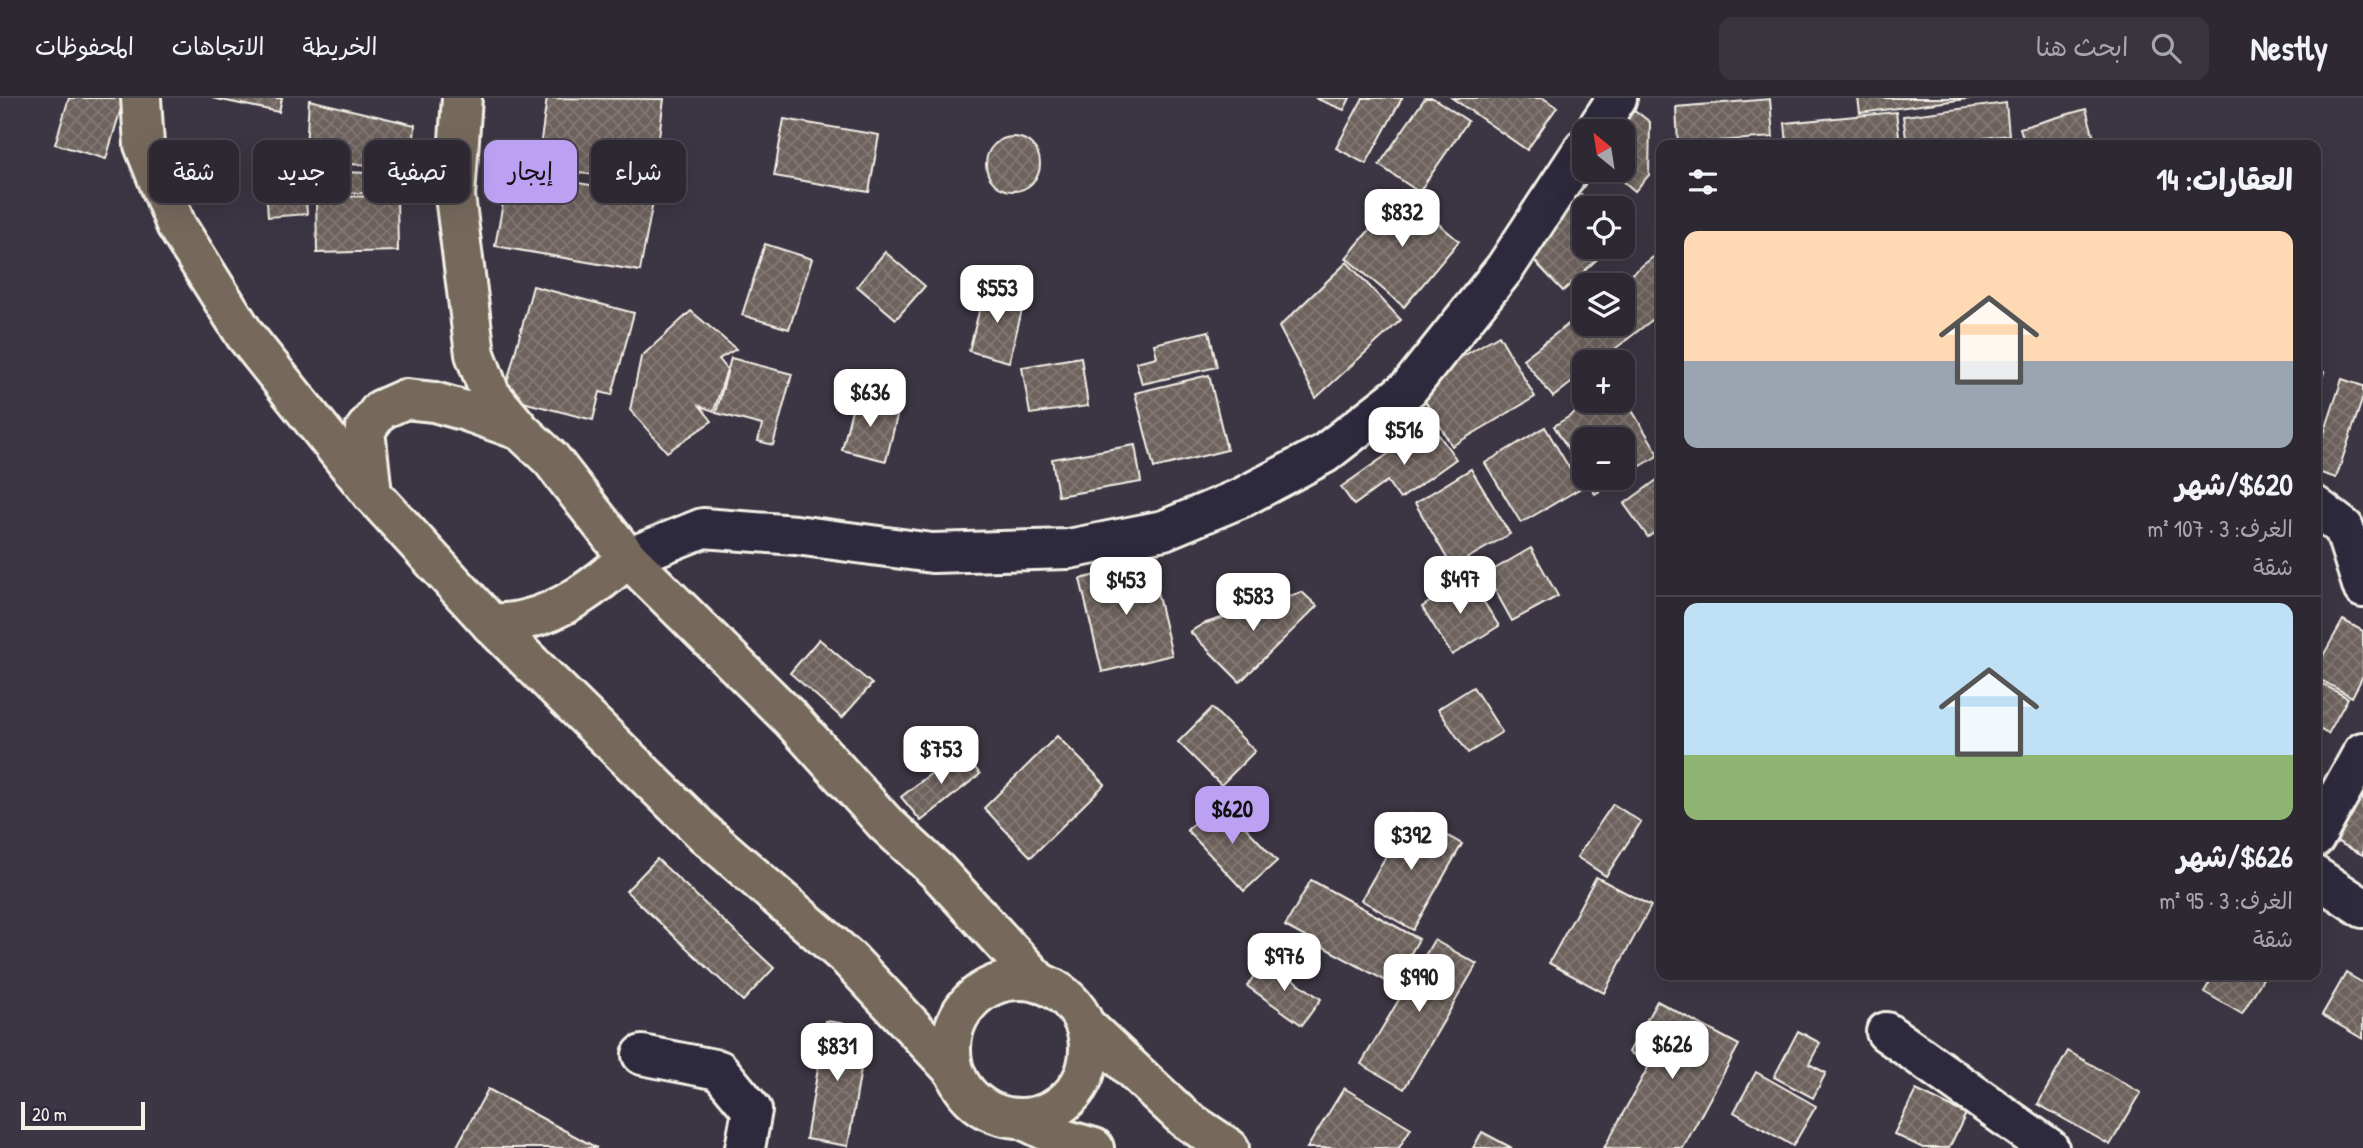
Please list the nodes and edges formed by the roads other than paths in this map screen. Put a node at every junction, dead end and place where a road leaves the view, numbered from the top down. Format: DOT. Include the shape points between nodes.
graph roads {
  1 [pos="141,98"];
  2 [pos="462,98"];
  3 [pos="1617,98"];
  4 [pos="1603,119"];
  5 [pos="1572,166"];
  6 [pos="521,431"];
  7 [pos="372,494"];
  8 [pos="2321,511"];
  9 [pos="628,558"];
  10 [pos="2363,588"];
  11 [pos="491,624"];
  12 [pos="2363,752"];
  13 [pos="2321,827"];
  14 [pos="2321,880"];
  15 [pos="2363,908"];
  16 [pos="1041,983"];
  17 [pos="1086,1026"];
  18 [pos="1886,1032"];
  19 [pos="642,1055"];
  20 [pos="954,1071"];
  21 [pos="1020,1118"];
  22 [pos="1075,1145"];
  23 [pos="745,1148"];
  24 [pos="1229,1148"];
  25 [pos="2049,1148"];
  1 -- 7 [label="main road" via="144,145 176,225 246,335"];
  2 -- 6 [label="main road" via="455,196 475,354 490,394"];
  3 -- 4 [label="street"];
  5 -- 9 [label="street" via="1505,268 1409,388 1324,454 1243,497 1164,530 1069,549 932,553 703,527"];
  6 -- 7 [label="main road" via="434,402 405,399 380,410 365,430"];
  6 -- 9 [label="main road" via="551,459"];
  7 -- 11 [label="main road"];
  8 -- 10 [label="street" via="2344,528"];
  9 -- 11 [label="main road" via="563,605 525,620"];
  9 -- 16 [label="main road" via="791,719"];
  11 -- 20 [label="main road" via="706,835 849,959"];
  12 -- 13 [label="street"];
  14 -- 15 [label="street"];
  16 -- 17 [label="main road" via="1076,1007"];
  16 -- 20 [label="main road" via="1019,979 978,993 953,1028"];
  17 -- 21 [label="main road" via="1086,1069 1076,1088 1061,1104"];
  17 -- 24 [label="main road" via="1184,1118"];
  18 -- 25 [label="street"];
  19 -- 23 [label="street" via="719,1070 752,1110"];
  20 -- 21 [label="main road" via="979,1105 998,1115"];
  21 -- 22 [label="main road"];
}
